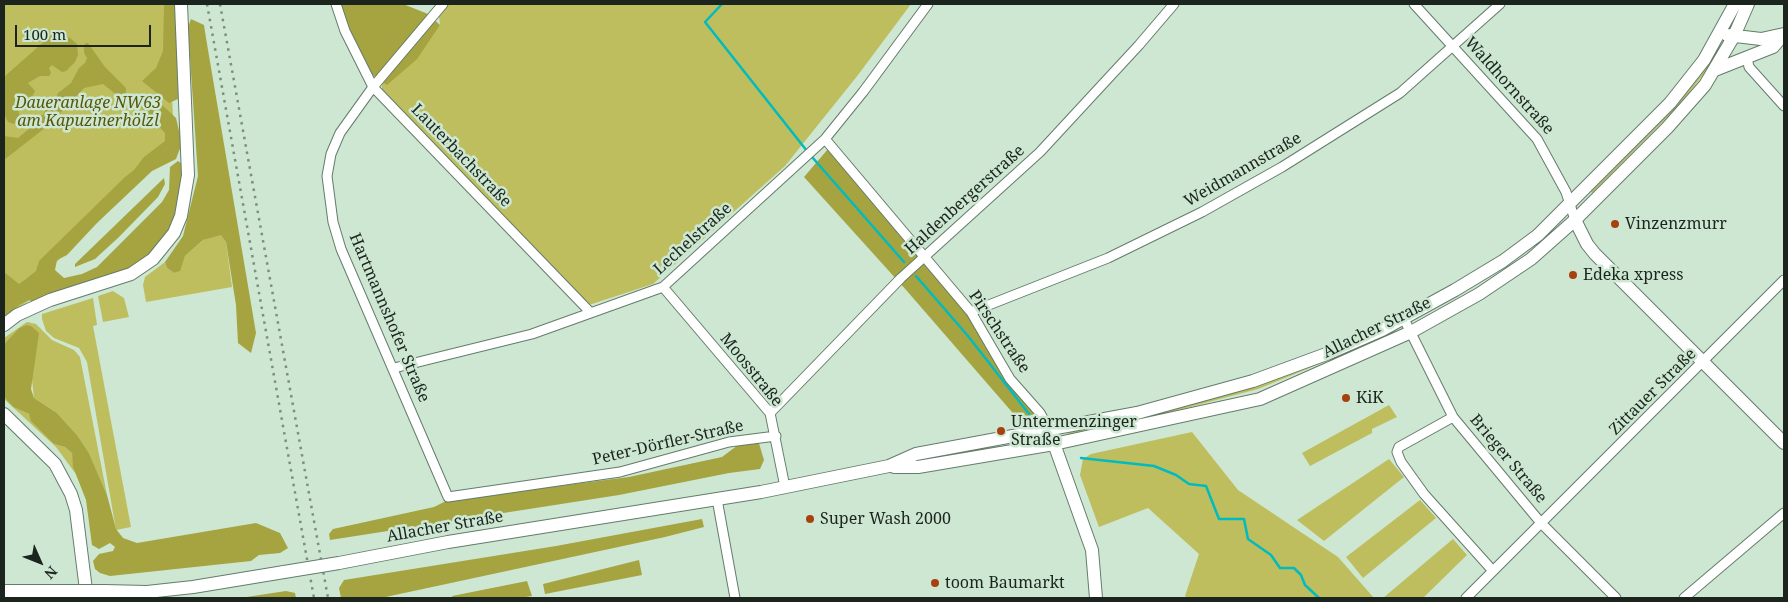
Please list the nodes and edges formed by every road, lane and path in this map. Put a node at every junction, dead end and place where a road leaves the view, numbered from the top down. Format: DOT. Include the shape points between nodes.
graph roads {
  1 [pos="181,4"];
  2 [pos="336,4"];
  3 [pos="443,4"];
  4 [pos="928,4"];
  5 [pos="1174,4"];
  6 [pos="1414,4"];
  7 [pos="1500,4"];
  8 [pos="1735,4"];
  9 [pos="1748,4"];
  10 [pos="1720,34"];
  11 [pos="1784,34"];
  12 [pos="1734,36"];
  13 [pos="1453,47"];
  14 [pos="1747,58"];
  15 [pos="1715,70"];
  16 [pos="373,87"];
  17 [pos="1784,106"];
  18 [pos="825,139"];
  19 [pos="1570,202"];
  20 [pos="1576,220"];
  21 [pos="923,258"];
  22 [pos="1784,280"];
  23 [pos="663,287"];
  24 [pos="590,312"];
  25 [pos="971,312"];
  26 [pos="1404,319"];
  27 [pos="4,325"];
  28 [pos="1411,332"];
  29 [pos="1703,362"];
  30 [pos="394,368"];
  31 [pos="770,413"];
  32 [pos="4,414"];
  33 [pos="1453,417"];
  34 [pos="1049,429"];
  35 [pos="776,436"];
  36 [pos="1784,443"];
  37 [pos="1054,444"];
  38 [pos="889,466"];
  39 [pos="785,487"];
  40 [pos="448,497"];
  41 [pos="717,499"];
  42 [pos="1784,513"];
  43 [pos="1541,523"];
  44 [pos="1494,571"];
  45 [pos="4,591"];
  46 [pos="82,594"];
  47 [pos="735,598"];
  48 [pos="1096,598"];
  49 [pos="1466,598"];
  50 [pos="1616,598"];
  51 [pos="1684,598"];
  1 -- 27 [label="main road" via="188,175 182,216 174,233 154,258 131,274 50,300 17,315"];
  2 -- 16 [label="street, Lauterbachstraße" via="345,31"];
  3 -- 16 [label="street, Hartmannshofer Straße"];
  4 -- 18 [label="street, Lechelstraße"];
  5 -- 21 [label="street, Haldenbergerstraße" via="1040,152"];
  6 -- 13 [label="street, Waldhornstraße"];
  7 -- 13 [label="street, Weidmannstraße"];
  8 -- 10 [label="main road, Allacher Straße"];
  9 -- 12 [label="main road, Allacher Straße"];
  10 -- 12 [label="main road"];
  10 -- 19 [label="main road, Allacher Straße" via="1670,103"];
  11 -- 12 [label="main road" via="1761,39"];
  11 -- 14 [label="main road" via="1773,47"];
  12 -- 15 [label="main road, Allacher Straße"];
  13 -- 19 [label="street, Waldhornstraße" via="1540,143"];
  13 -- 25 [label="street, Weidmannstraße" via="1400,93 1202,212 1108,258"];
  14 -- 15 [label="main road"];
  14 -- 17 [label="street" via="1749,67"];
  15 -- 20 [label="main road, Allacher Straße" via="1667,128"];
  16 -- 24 [label="street, Lauterbachstraße"];
  16 -- 30 [label="street, Hartmannshofer Straße" via="340,133 331,154 328,196 341,249"];
  18 -- 21 [label="street, Pirschstraße"];
  18 -- 23 [label="street, Lechelstraße"];
  19 -- 20 [label="street, Waldhornstraße"];
  19 -- 26 [label="main road, Allacher Straße" via="1520,250"];
  20 -- 28 [label="main road, Allacher Straße" via="1532,259 1479,294"];
  20 -- 29 [label="main road, Waldhornstraße" via="1595,254"];
  21 -- 25 [label="street, Pirschstraße"];
  21 -- 31 [label="street, Haldenbergerstraße"];
  22 -- 29 [label="street, Zittauer Straße"];
  23 -- 24 [label="street, Lechelstraße"];
  23 -- 31 [label="street, Moosstraße"];
  24 -- 30 [label="street, Lechelstraße" via="532,334"];
  25 -- 34 [label="street, Pirschstraße" via="1010,379 1040,413"];
  26 -- 28 [label="street, Brieger Straße"];
  26 -- 34 [label="main road, Allacher Straße" via="1329,353 1253,381 1138,413"];
  28 -- 33 [label="street, Brieger Straße"];
  28 -- 37 [label="main road, Allacher Straße" via="1260,399"];
  29 -- 36 [label="main road, Waldhornstraße"];
  29 -- 43 [label="street, Zittauer Straße"];
  30 -- 40 [label="street, Hartmannshofer Straße"];
  31 -- 35 [label="street, Moosstraße"];
  32 -- 46 [label="main road" via="38,445 66,481 76,510"];
  33 -- 43 [label="street, Brieger Straße"];
  33 -- 44 [label="street" via="1399,447 1397,452 1424,494"];
  34 -- 37 [label="main road"];
  34 -- 38 [label="main road, Allacher Straße" via="916,454"];
  35 -- 39 [label="street, Moosstraße"];
  35 -- 40 [label="street, Peter-Dörfler-Straße" via="729,442 620,472"];
  37 -- 38 [label="main road, Allacher Straße" via="918,467"];
  37 -- 48 [label="main road" via="1092,550"];
  38 -- 39 [label="main road, Allacher Straße"];
  39 -- 41 [label="main road, Allacher Straße"];
  41 -- 46 [label="main road, Allacher Straße, bridge" via="193,587"];
  41 -- 47 [label="street"];
  42 -- 51 [label="street"];
  43 -- 44 [label="street, Zittauer Straße"];
  43 -- 50 [label="street, Brieger Straße"];
  44 -- 49 [label="street, Zittauer Straße"];
  45 -- 46 [label="main road, Allacher Straße"];
}
